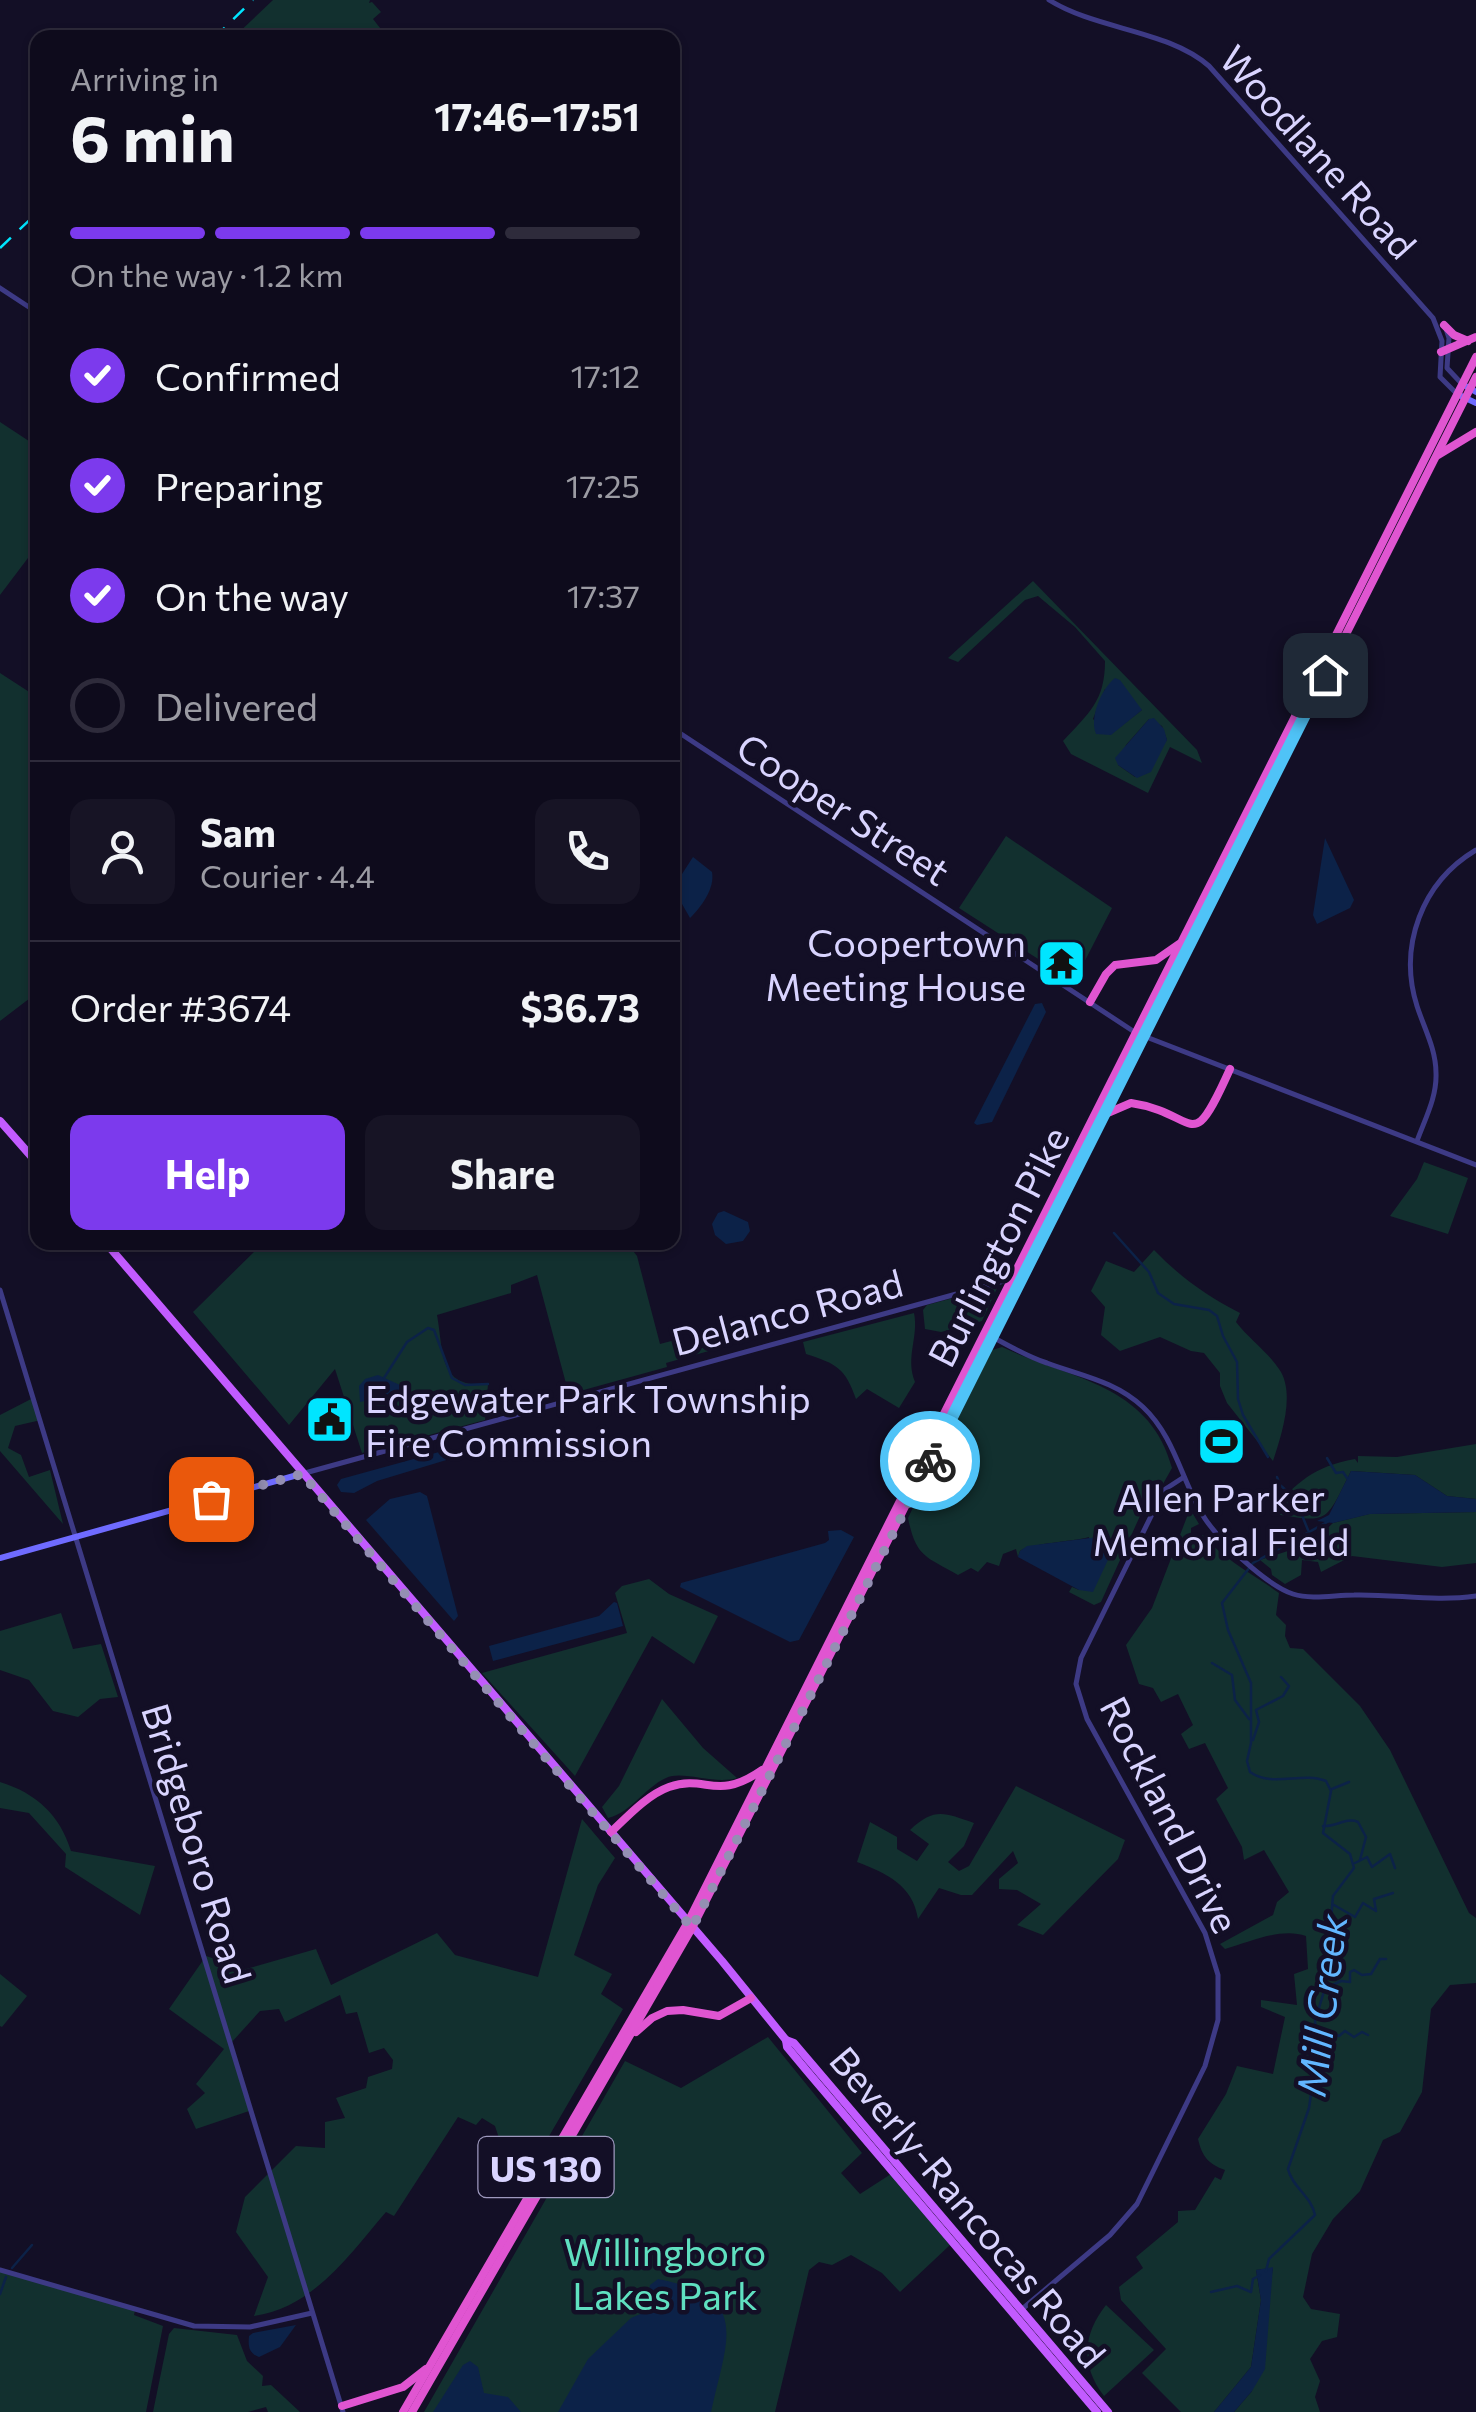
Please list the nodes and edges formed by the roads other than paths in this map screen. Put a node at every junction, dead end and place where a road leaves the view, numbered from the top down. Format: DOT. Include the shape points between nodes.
graph roads {
  1 [pos="1049,0"];
  2 [pos="0,288"];
  3 [pos="30,308"];
  4 [pos="1427,311"];
  5 [pos="1444,325"];
  6 [pos="1472,339"];
  7 [pos="1445,350"];
  8 [pos="1476,357"];
  9 [pos="1476,377"];
  10 [pos="1466,391"];
  11 [pos="1476,403"];
  12 [pos="1476,432"];
  13 [pos="1434,458"];
  14 [pos="680,733"];
  15 [pos="1476,850"];
  16 [pos="1182,941"];
  17 [pos="1090,1002"];
  18 [pos="1139,1034"];
  19 [pos="1230,1069"];
  20 [pos="1103,1115"];
  21 [pos="0,1121"];
  22 [pos="1416,1142"];
  23 [pos="30,1155"];
  24 [pos="1476,1165"];
  25 [pos="112,1250"];
  26 [pos="1012,1280"];
  27 [pos="0,1290"];
  28 [pos="988,1335"];
  29 [pos="302,1474"];
  30 [pos="1184,1477"];
  31 [pos="76,1536"];
  32 [pos="0,1558"];
  33 [pos="1476,1596"];
  34 [pos="766,1767"];
  35 [pos="610,1832"];
  36 [pos="690,1925"];
  37 [pos="751,1998"];
  38 [pos="629,2038"];
  39 [pos="0,2270"];
  40 [pos="1018,2312"];
  41 [pos="313,2313"];
  42 [pos="430,2366"];
  43 [pos="343,2409"];
  44 [pos="403,2412"];
  45 [pos="412,2412"];
  46 [pos="1097,2412"];
  47 [pos="1108,2412"];
  1 -- 4 [label="street, Woodlane Road" via="1202,60"];
  2 -- 3 [label="street"];
  4 -- 5 [label="street, Woodlane Road"];
  4 -- 7 [label="street, Woodlane Road"];
  5 -- 6 [label="highway"];
  5 -- 7 [label="street, Woodlane Road"];
  6 -- 7 [label="highway"];
  7 -- 10 [label="street, Woodlane Road" via="1447,368"];
  8 -- 10 [label="highway, Burlington Pike / US 130"];
  9 -- 10 [label="highway, Burlington Pike / US 130"];
  10 -- 11 [label="main road"];
  10 -- 13 [label="highway, Burlington Pike / US 130"];
  10 -- 16 [label="highway, Burlington Pike / US 130"];
  12 -- 13 [label="highway"];
  13 -- 18 [label="highway, Burlington Pike / US 130"];
  14 -- 17 [label="street, Cooper Street"];
  15 -- 22 [label="street" via="1438,882 1414,932 1412,986 1436,1074"];
  16 -- 17 [label="highway" via="1156,960 1115,966"];
  16 -- 18 [label="highway, Burlington Pike / US 130"];
  17 -- 18 [label="street, Cooper Street"];
  18 -- 19 [label="street, Cooper Street"];
  18 -- 20 [label="highway, Burlington Pike / US 130"];
  18 -- 26 [label="highway, Burlington Pike / US 130"];
  19 -- 20 [label="highway" via="1199,1123 1132,1103"];
  19 -- 22 [label="street, Cooper Street"];
  20 -- 28 [label="highway, Burlington Pike / US 130"];
  21 -- 23 [label="main road"];
  22 -- 24 [label="street, Cooper Street"];
  25 -- 29 [label="main road, Beverly-Rancocas Road"];
  26 -- 28 [label="highway, Burlington Pike / US 130"];
  26 -- 29 [label="street, Delanco Road"];
  27 -- 31 [label="street, Bridgeboro Road"];
  28 -- 30 [label="street" via="1132,1398 1165,1433"];
  28 -- 34 [label="highway, Burlington Pike / US 130"];
  28 -- 36 [label="highway, Burlington Pike / US 130"];
  29 -- 31 [label="main road, Delanco Road"];
  29 -- 35 [label="main road, Beverly-Rancocas Road"];
  30 -- 33 [label="street" via="1210,1526 1284,1590 1434,1600"];
  30 -- 40 [label="street, Rockland Drive" via="1164,1490 1084,1650 1076,1684 1087,1720 1208,1940 1219,1984 1216,2031 1131,2212"];
  31 -- 32 [label="main road, Delanco Road"];
  31 -- 41 [label="street, Bridgeboro Road"];
  34 -- 35 [label="highway" via="732,1786 663,1790"];
  34 -- 36 [label="highway, Burlington Pike / US 130"];
  35 -- 36 [label="main road, Beverly-Rancocas Road"];
  36 -- 37 [label="main road, Beverly-Rancocas Road"];
  36 -- 38 [label="highway, Burlington Pike / US 130"];
  36 -- 42 [label="highway, Burlington Pike / US 130"];
  37 -- 38 [label="highway" via="720,2016 667,2011"];
  37 -- 40 [label="main road, Beverly-Rancocas Road" via="807,2072"];
  38 -- 45 [label="highway, Burlington Pike / US 130"];
  39 -- 41 [label="street" via="194,2326 250,2327"];
  40 -- 46 [label="main road, Beverly-Rancocas Road"];
  40 -- 47 [label="main road, Beverly-Rancocas Road"];
  41 -- 43 [label="street, Bridgeboro Road"];
  42 -- 43 [label="highway" via="402,2387"];
  42 -- 44 [label="highway, Burlington Pike / US 130"];
}
